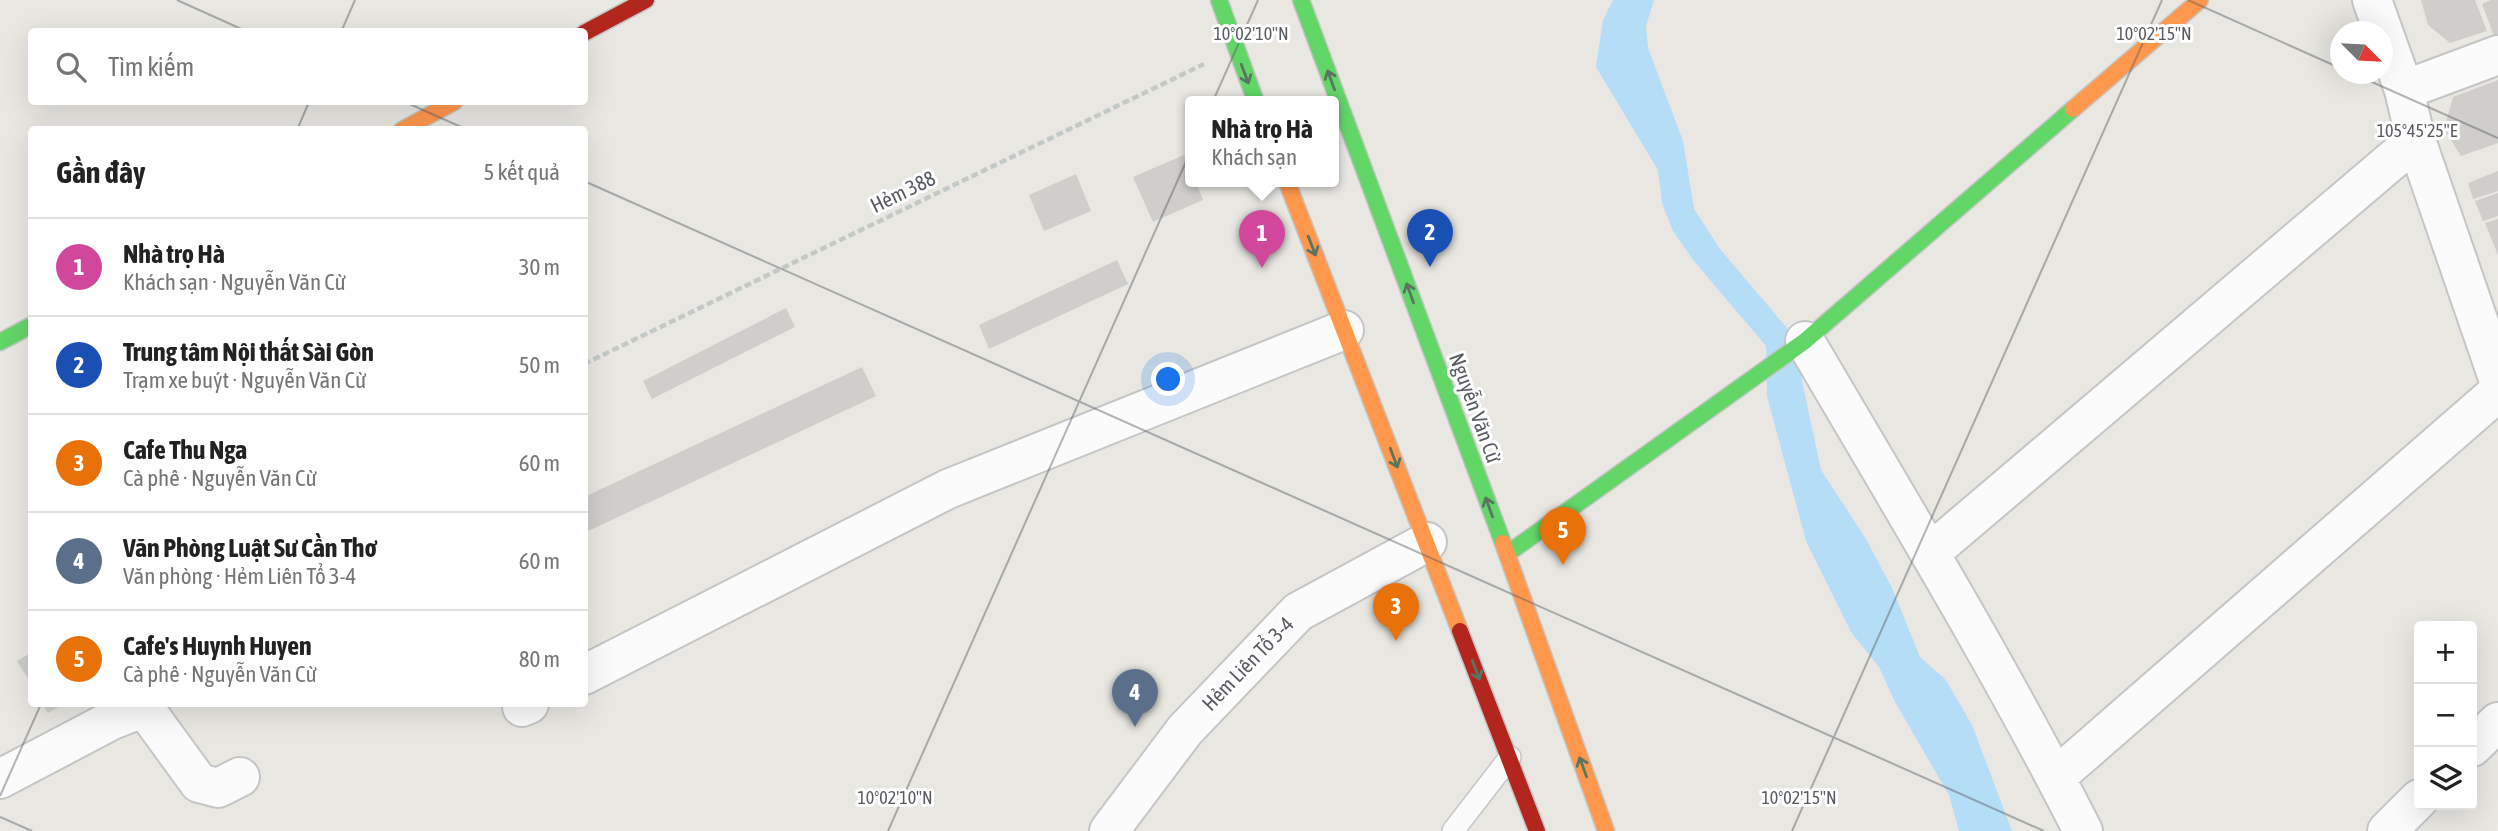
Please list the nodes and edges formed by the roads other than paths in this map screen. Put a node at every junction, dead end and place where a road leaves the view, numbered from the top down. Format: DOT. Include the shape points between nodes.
graph roads {
  1 [pos="646,0"];
  2 [pos="1219,0"];
  3 [pos="1301,0"];
  4 [pos="2200,0"];
  5 [pos="2372,0"];
  6 [pos="588,31"];
  7 [pos="2498,55"];
  8 [pos="2404,90"];
  9 [pos="1254,96"];
  10 [pos="1337,96"];
  11 [pos="1339,102"];
  12 [pos="448,105"];
  13 [pos="409,126"];
  14 [pos="2416,140"];
  15 [pos="1289,187"];
  16 [pos="28,327"];
  17 [pos="1344,330"];
  18 [pos="0,342"];
  19 [pos="1803,343"];
  20 [pos="2498,378"];
  21 [pos="2498,392"];
  22 [pos="1427,542"];
  23 [pos="1930,553"];
  24 [pos="1507,554"];
  25 [pos="588,673"];
  26 [pos="2498,722"];
  27 [pos="2477,742"];
  28 [pos="1510,757"];
  29 [pos="2056,777"];
  30 [pos="240,778"];
  31 [pos="0,779"];
  32 [pos="2414,804"];
  33 [pos="1109,831"];
  34 [pos="1453,831"];
  35 [pos="1537,831"];
  36 [pos="1606,831"];
  37 [pos="2083,831"];
  38 [pos="2387,831"];
  1 -- 6 [label="main road"];
  2 -- 9 [label="main road, one-way"];
  10 -- 3 [label="main road, Nguyễn Văn Cừ, one-way"];
  4 -- 19 [label="main road"];
  5 -- 8 [label="street"];
  7 -- 8 [label="street"];
  8 -- 14 [label="street"];
  24 -- 11 [label="main road, Nguyễn Văn Cừ, one-way"];
  12 -- 13 [label="main road"];
  14 -- 20 [label="street"];
  14 -- 23 [label="street"];
  15 -- 17 [label="main road, one-way"];
  16 -- 18 [label="main road"];
  17 -- 22 [label="main road, one-way"];
  17 -- 25 [label="street" via="948,489"];
  19 -- 23 [label="street"];
  19 -- 24 [label="main road"];
  21 -- 29 [label="street"];
  22 -- 28 [label="main road, one-way"];
  22 -- 33 [label="street, Hẻm Liên Tổ 3-4" via="1298,612 1185,730"];
  23 -- 29 [label="street"];
  36 -- 24 [label="main road, Nguyễn Văn Cừ, one-way"];
  26 -- 27 [label="street"];
  28 -- 34 [label="lane"];
  28 -- 35 [label="main road"];
  29 -- 37 [label="street"];
  30 -- 31 [label="street" via="218,788 199,783 148,713 135,711"];
  32 -- 38 [label="street"];
}
